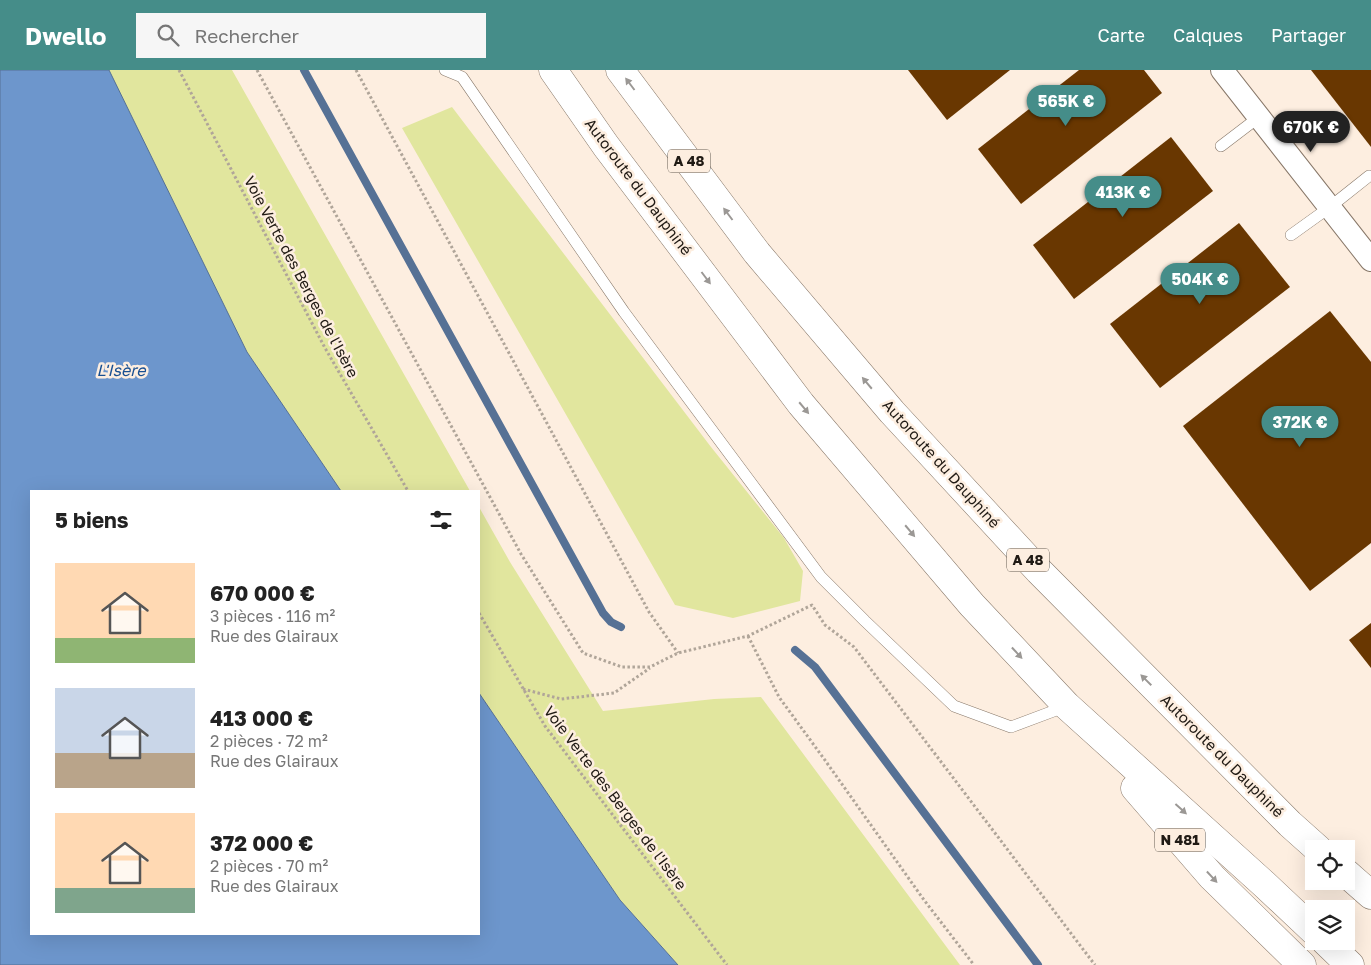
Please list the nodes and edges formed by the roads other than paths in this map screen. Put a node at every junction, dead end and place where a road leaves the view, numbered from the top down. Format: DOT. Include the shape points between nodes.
graph roads {
  1 [pos="445,70"];
  2 [pos="553,70"];
  3 [pos="620,70"];
  4 [pos="1222,70"];
  5 [pos="1259,117"];
  6 [pos="1221,146"];
  7 [pos="1369,176"];
  8 [pos="1330,207"];
  9 [pos="1291,235"];
  10 [pos="1371,260"];
  11 [pos="1060,700"];
  12 [pos="1308,840"];
  13 [pos="1355,881"];
  14 [pos="1371,894"];
  15 [pos="1305,923"];
  16 [pos="1334,950"];
  17 [pos="1302,965"];
  18 [pos="1350,965"];
  1 -- 11 [label="lane" via="462,77 624,312 809,561 864,621 954,706 1011,727"];
  2 -- 11 [label="highway, Autoroute du Dauphiné, one-way" via="606,146 801,404 972,605"];
  12 -- 3 [label="highway, Autoroute du Dauphiné / A 48, one-way" via="1038,571 892,412 757,252"];
  4 -- 5 [label="street"];
  5 -- 6 [label="lane"];
  5 -- 8 [label="street"];
  7 -- 8 [label="lane"];
  8 -- 9 [label="lane"];
  8 -- 10 [label="street"];
  11 -- 15 [label="highway, one-way"];
  11 -- 17 [label="highway, N 481, one-way" via="1212,878"];
  13 -- 14 [label="highway"];
  16 -- 18 [label="highway"];
}
